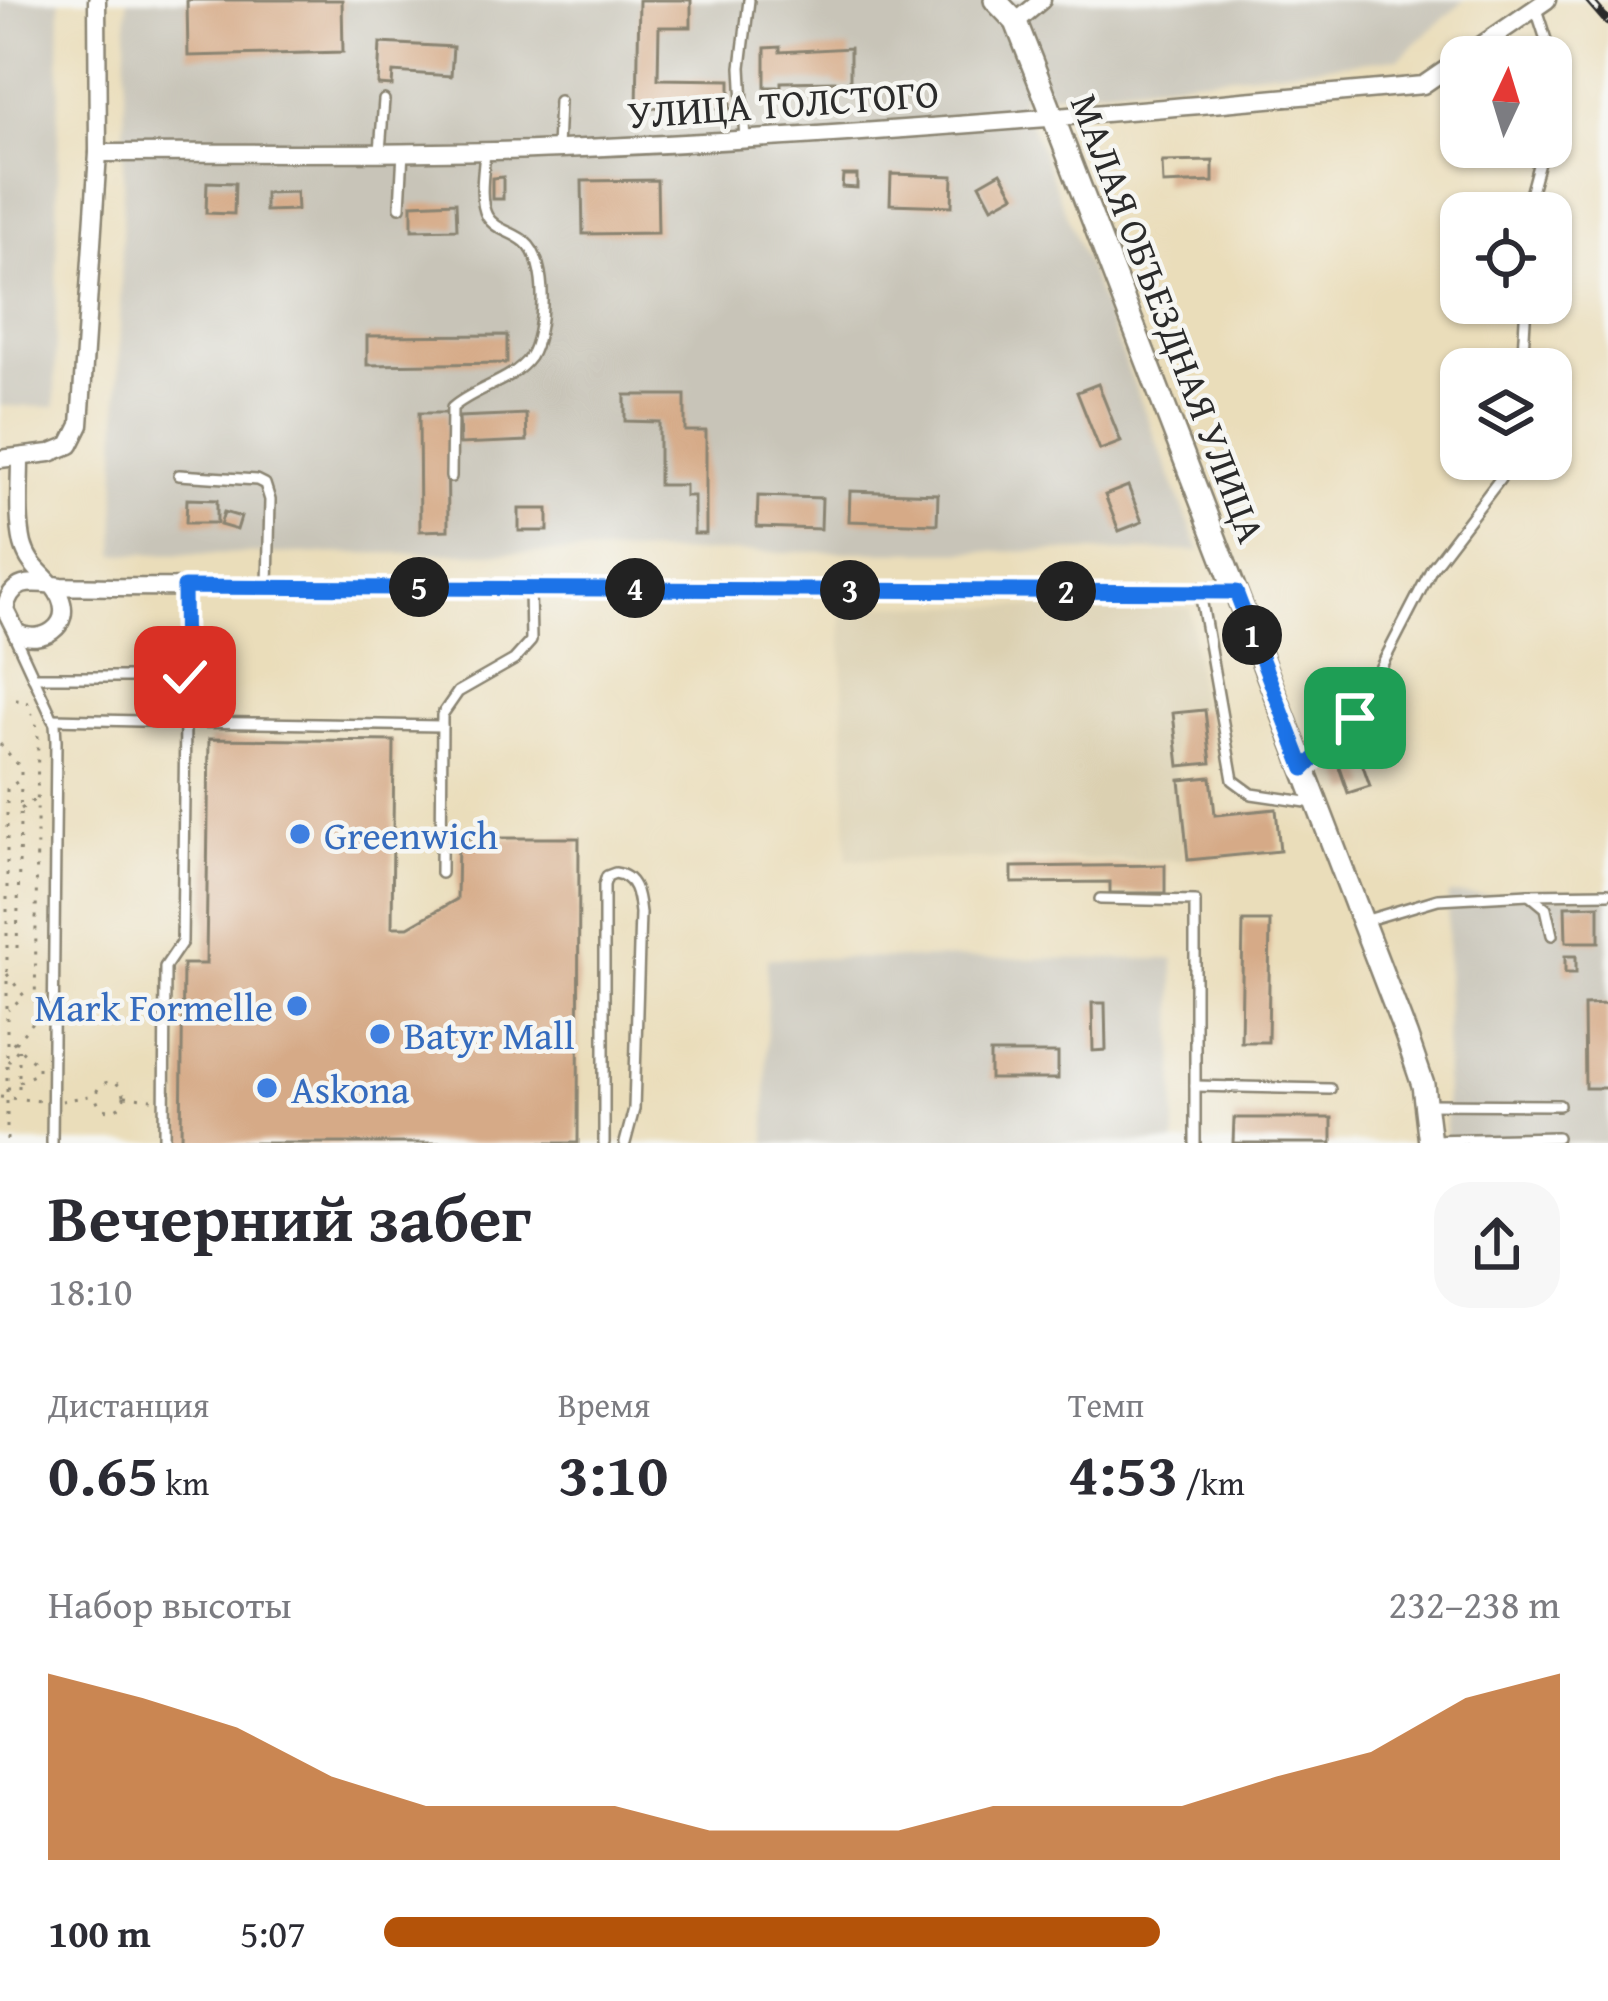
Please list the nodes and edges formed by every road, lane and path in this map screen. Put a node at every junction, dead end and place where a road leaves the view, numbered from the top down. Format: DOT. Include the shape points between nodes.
graph roads {
  1 [pos="97,0"];
  2 [pos="749,0"];
  3 [pos="995,0"];
  4 [pos="1042,0"];
  5 [pos="1541,4"];
  6 [pos="1016,22"];
  7 [pos="1494,36"];
  8 [pos="1549,36"];
  9 [pos="1440,73"];
  10 [pos="384,100"];
  11 [pos="559,101"];
  12 [pos="1054,118"];
  13 [pos="746,141"];
  14 [pos="557,149"];
  15 [pos="380,151"];
  16 [pos="403,151"];
  17 [pos="485,151"];
  18 [pos="98,153"];
  19 [pos="400,207"];
  20 [pos="0,459"];
  21 [pos="20,459"];
  22 [pos="178,476"];
  23 [pos="451,477"];
  24 [pos="1499,480"];
  25 [pos="24,548"];
  26 [pos="47,584"];
  27 [pos="112,586"];
  28 [pos="268,586"];
  29 [pos="184,587"];
  30 [pos="530,588"];
  31 [pos="11,592"];
  32 [pos="1200,592"];
  33 [pos="1236,592"];
  34 [pos="62,617"];
  35 [pos="9,624"];
  36 [pos="33,677"];
  37 [pos="185,677"];
  38 [pos="16,700"];
  39 [pos="52,719"];
  40 [pos="185,722"];
  41 [pos="442,726"];
  42 [pos="0,744"];
  43 [pos="21,768"];
  44 [pos="1304,769"];
  45 [pos="37,771"];
  46 [pos="21,779"];
  47 [pos="37,798"];
  48 [pos="1317,804"];
  49 [pos="20,810"];
  50 [pos="19,848"];
  51 [pos="7,858"];
  52 [pos="441,873"];
  53 [pos="1608,893"];
  54 [pos="6,894"];
  55 [pos="1529,894"];
  56 [pos="1100,899"];
  57 [pos="18,901"];
  58 [pos="1362,922"];
  59 [pos="1552,934"];
  60 [pos="17,948"];
  61 [pos="7,974"];
  62 [pos="35,993"];
  63 [pos="24,996"];
  64 [pos="7,1012"];
  65 [pos="7,1034"];
  66 [pos="17,1046"];
  67 [pos="7,1064"];
  68 [pos="19,1082"];
  69 [pos="1195,1086"];
  70 [pos="7,1088"];
  71 [pos="1330,1089"];
  72 [pos="96,1095"];
  73 [pos="124,1095"];
  74 [pos="3,1097"];
  75 [pos="155,1100"];
  76 [pos="49,1102"];
  77 [pos="60,1102"];
  78 [pos="1425,1104"];
  79 [pos="1559,1105"];
  80 [pos="1557,1137"];
  81 [pos="1430,1142"];
  82 [pos="7,1143"];
  83 [pos="52,1143"];
  84 [pos="164,1143"];
  85 [pos="604,1143"];
  86 [pos="625,1143"];
  87 [pos="1195,1143"];
  1 -- 18 [label="street"];
  2 -- 13 [label="lane" via="741,67"];
  3 -- 6 [label="street, МАЛАЯ ОБЪЕЗДНАЯ УЛИЦА"];
  4 -- 6 [label="street"];
  5 -- 7 [label="street, УЛИЦА ТОЛСТОГО"];
  5 -- 8 [label="lane"];
  6 -- 12 [label="street, МАЛАЯ ОБЪЕЗДНАЯ УЛИЦА"];
  9 -- 12 [label="street, УЛИЦА ТОЛСТОГО" via="1423,85"];
  10 -- 15 [label="lane"];
  11 -- 14 [label="lane"];
  12 -- 13 [label="street, УЛИЦА ТОЛСТОГО"];
  12 -- 33 [label="street, МАЛАЯ ОБЪЕЗДНАЯ УЛИЦА"];
  13 -- 14 [label="street, УЛИЦА ТОЛСТОГО"];
  14 -- 17 [label="street, УЛИЦА ТОЛСТОГО"];
  15 -- 16 [label="street, УЛИЦА ТОЛСТОГО"];
  15 -- 18 [label="street, УЛИЦА ТОЛСТОГО"];
  16 -- 17 [label="street, УЛИЦА ТОЛСТОГО"];
  16 -- 19 [label="lane"];
  17 -- 23 [label="lane" via="484,213 537,254 541,306 529,358 452,408"];
  18 -- 21 [label="street" via="80,424 70,445"];
  20 -- 21 [label="street"];
  21 -- 25 [label="street"];
  22 -- 28 [label="lane" via="265,484"];
  24 -- 44 [label="lane" via="1432,568 1355,718"];
  25 -- 26 [label="street"];
  25 -- 31 [label="street"];
  26 -- 27 [label="street"];
  26 -- 31 [label="street" via="27,582"];
  26 -- 34 [label="street" via="60,598"];
  27 -- 29 [label="street"];
  27 -- 34 [label="street"];
  28 -- 29 [label="street"];
  28 -- 30 [label="street"];
  29 -- 37 [label="lane"];
  30 -- 32 [label="street"];
  30 -- 41 [label="lane" via="530,640 514,660 458,692"];
  31 -- 35 [label="street"];
  32 -- 33 [label="street"];
  32 -- 48 [label="lane" via="1232,780 1252,794"];
  33 -- 44 [label="street, МАЛАЯ ОБЪЕЗДНАЯ УЛИЦА"];
  34 -- 35 [label="street" via="35,638"];
  35 -- 36 [label="lane"];
  36 -- 37 [label="lane"];
  36 -- 39 [label="lane"];
  37 -- 40 [label="lane"];
  38 -- 45 [label="path" via="27,701 38,730"];
  39 -- 40 [label="lane"];
  39 -- 83 [label="lane"];
  40 -- 41 [label="lane"];
  40 -- 84 [label="lane" via="182,942 165,968"];
  41 -- 52 [label="lane"];
  42 -- 43 [label="path"];
  43 -- 45 [label="path"];
  43 -- 46 [label="path"];
  44 -- 48 [label="street, МАЛАЯ ОБЪЕЗДНАЯ УЛИЦА"];
  45 -- 47 [label="path"];
  46 -- 49 [label="path"];
  46 -- 51 [label="path" via="7,789"];
  47 -- 49 [label="path"];
  47 -- 62 [label="path"];
  48 -- 58 [label="street, МАЛАЯ ОБЪЕЗДНАЯ УЛИЦА"];
  49 -- 50 [label="path"];
  50 -- 51 [label="path"];
  50 -- 57 [label="path"];
  51 -- 54 [label="path"];
  53 -- 55 [label="lane"];
  54 -- 57 [label="path"];
  54 -- 61 [label="path"];
  55 -- 58 [label="lane" via="1438,899"];
  55 -- 59 [label="lane" via="1546,908"];
  56 -- 69 [label="lane" via="1195,901"];
  57 -- 60 [label="path"];
  58 -- 78 [label="street, МАЛАЯ ОБЪЕЗДНАЯ УЛИЦА"];
  61 -- 63 [label="path"];
  61 -- 64 [label="path"];
  62 -- 63 [label="path"];
  62 -- 66 [label="path" via="35,1020"];
  63 -- 64 [label="path"];
  64 -- 65 [label="path"];
  65 -- 66 [label="path"];
  65 -- 67 [label="path"];
  66 -- 67 [label="path"];
  66 -- 68 [label="path"];
  66 -- 68 [label="path" via="38,1065"];
  67 -- 70 [label="path"];
  68 -- 70 [label="path"];
  69 -- 71 [label="lane"];
  69 -- 87 [label="lane"];
  70 -- 74 [label="path"];
  72 -- 73 [label="path" via="112,1082"];
  72 -- 73 [label="path" via="109,1110"];
  72 -- 77 [label="path"];
  73 -- 75 [label="path"];
  74 -- 76 [label="path"];
  74 -- 82 [label="path"];
  78 -- 79 [label="lane"];
  78 -- 81 [label="street, МАЛАЯ ОБЪЕЗДНАЯ УЛИЦА"];
  80 -- 81 [label="lane"];
  85 -- 86 [label="lane" via="604,885 615,872 638,892 640,913 634,1109"];
}
